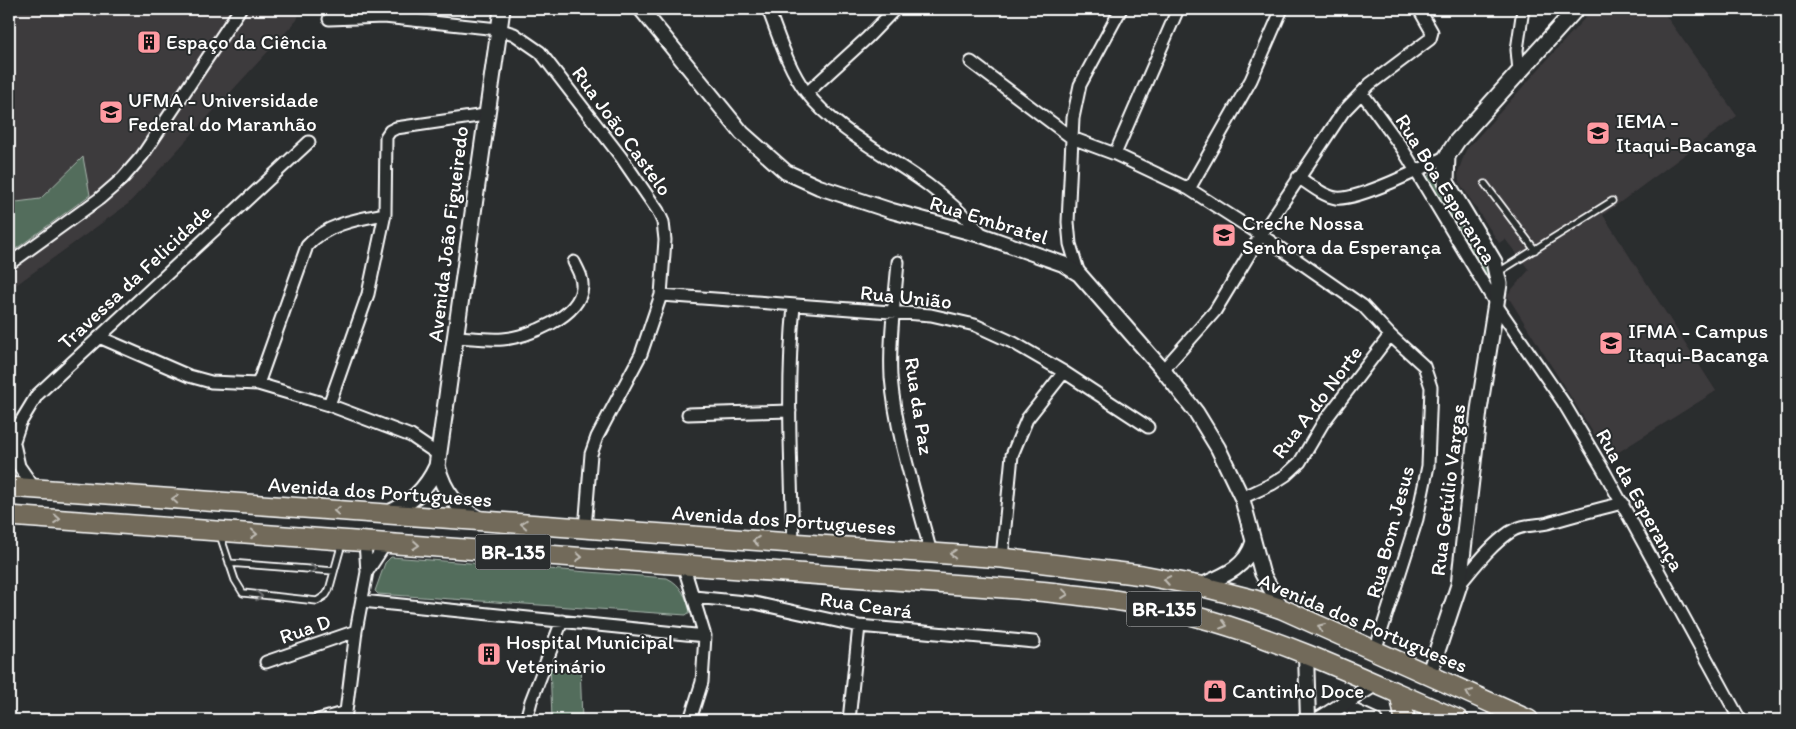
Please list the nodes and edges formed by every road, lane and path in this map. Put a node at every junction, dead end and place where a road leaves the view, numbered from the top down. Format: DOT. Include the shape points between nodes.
graph roads {
  1 [pos="240,9"];
  2 [pos="502,9"];
  3 [pos="641,9"];
  4 [pos="768,9"];
  5 [pos="895,9"];
  6 [pos="1121,9"];
  7 [pos="1178,9"];
  8 [pos="1282,9"];
  9 [pos="1419,9"];
  10 [pos="1523,9"];
  11 [pos="1576,9"];
  12 [pos="329,19"];
  13 [pos="498,29"];
  14 [pos="971,62"];
  15 [pos="1519,71"];
  16 [pos="1362,92"];
  17 [pos="807,93"];
  18 [pos="485,115"];
  19 [pos="1072,138"];
  20 [pos="309,142"];
  21 [pos="1115,154"];
  22 [pos="1447,156"];
  23 [pos="1415,172"];
  24 [pos="1298,178"];
  25 [pos="1485,184"];
  26 [pos="1189,189"];
  27 [pos="1612,201"];
  28 [pos="385,214"];
  29 [pos="1261,235"];
  30 [pos="984,236"];
  31 [pos="1535,250"];
  32 [pos="574,262"];
  33 [pos="898,262"];
  34 [pos="9,264"];
  35 [pos="1497,272"];
  36 [pos="1079,274"];
  37 [pos="662,295"];
  38 [pos="794,306"];
  39 [pos="1497,306"];
  40 [pos="894,313"];
  41 [pos="1390,335"];
  42 [pos="99,337"];
  43 [pos="457,337"];
  44 [pos="1163,370"];
  45 [pos="1064,372"];
  46 [pos="258,384"];
  47 [pos="329,405"];
  48 [pos="790,411"];
  49 [pos="688,414"];
  50 [pos="1148,427"];
  51 [pos="13,442"];
  52 [pos="9,456"];
  53 [pos="438,460"];
  54 [pos="9,487"];
  55 [pos="35,489"];
  56 [pos="1242,498"];
  57 [pos="1623,503"];
  58 [pos="386,515"];
  59 [pos="9,516"];
  60 [pos="484,522"];
  61 [pos="585,529"];
  62 [pos="219,531"];
  63 [pos="343,540"];
  64 [pos="365,542"];
  65 [pos="386,543"];
  66 [pos="793,543"];
  67 [pos="1253,543"];
  68 [pos="874,549"];
  69 [pos="931,553"];
  70 [pos="1002,558"];
  71 [pos="229,563"];
  72 [pos="683,564"];
  73 [pos="746,569"];
  74 [pos="334,571"];
  75 [pos="367,572"];
  76 [pos="1459,585"];
  77 [pos="1200,586"];
  78 [pos="694,597"];
  79 [pos="362,601"];
  80 [pos="1282,609"];
  81 [pos="562,621"];
  82 [pos="859,626"];
  83 [pos="356,631"];
  84 [pos="705,636"];
  85 [pos="1034,642"];
  86 [pos="1375,651"];
  87 [pos="1306,654"];
  88 [pos="266,662"];
  89 [pos="1429,675"];
  90 [pos="1375,684"];
  91 [pos="1400,695"];
  92 [pos="1341,704"];
  93 [pos="346,716"];
  94 [pos="318,720"];
  95 [pos="526,720"];
  96 [pos="690,720"];
  97 [pos="849,720"];
  98 [pos="1308,720"];
  99 [pos="1318,720"];
  100 [pos="1376,720"];
  101 [pos="1406,720"];
  102 [pos="1459,720"];
  103 [pos="1529,720"];
  104 [pos="1740,720"];
  1 -- 34 [label="street" via="142,156 122,179"];
  2 -- 13 [label="main road, Avenida João Figueiredo"];
  3 -- 30 [label="street, Rua Embratel" via="742,133 786,172 819,187 892,211"];
  4 -- 17 [label="street" via="786,56"];
  5 -- 17 [label="street"];
  6 -- 19 [label="street" via="1080,85"];
  7 -- 21 [label="street"];
  8 -- 26 [label="street" via="1251,80"];
  9 -- 16 [label="street" via="1432,32 1430,39"];
  10 -- 15 [label="street" via="1517,50"];
  11 -- 15 [label="main road"];
  12 -- 13 [label="street, Rua João Castelo" via="384,17"];
  13 -- 18 [label="main road, Avenida João Figueiredo"];
  13 -- 37 [label="street, Rua João Castelo" via="514,34 540,52 658,211 666,240"];
  14 -- 19 [label="street, Rua Bom Jesus"];
  15 -- 22 [label="main road"];
  16 -- 23 [label="street, Rua Boa Esperanca"];
  16 -- 24 [label="street" via="1343,112"];
  17 -- 30 [label="street" via="829,115 964,214"];
  18 -- 28 [label="street" via="390,131 385,144"];
  18 -- 43 [label="main road, Avenida João Figueiredo"];
  19 -- 21 [label="street, Rua Bom Jesus"];
  19 -- 36 [label="street" via="1068,222 1070,244"];
  20 -- 42 [label="street, Travessa da Felicidade"];
  21 -- 26 [label="street, Rua Bom Jesus"];
  22 -- 23 [label="street"];
  22 -- 35 [label="main road" via="1445,174 1450,191"];
  23 -- 24 [label="street" via="1336,198"];
  23 -- 39 [label="street, Rua Boa Esperanca"];
  24 -- 29 [label="street"];
  25 -- 31 [label="lane"];
  26 -- 29 [label="street, Rua Bom Jesus"];
  27 -- 31 [label="lane"];
  28 -- 46 [label="street" via="345,223 315,237 307,246"];
  28 -- 47 [label="street" via="368,294"];
  29 -- 41 [label="street, Rua Bom Jesus" via="1363,306"];
  29 -- 44 [label="street" via="1215,311"];
  30 -- 36 [label="street, Rua Embratel" via="1064,264"];
  31 -- 35 [label="lane"];
  32 -- 43 [label="street" via="581,276 582,288 568,311 558,320 523,336 502,339"];
  33 -- 40 [label="street, Rua da Paz"];
  35 -- 39 [label="main road, Rua Getúlio Vargas"];
  36 -- 44 [label="street, Rua Embratel"];
  37 -- 38 [label="street, Rua União"];
  37 -- 61 [label="street, Rua João Castelo" via="641,354 594,445"];
  38 -- 40 [label="street, Rua União"];
  38 -- 48 [label="street"];
  39 -- 57 [label="street, Rua da Esperança" via="1563,402"];
  39 -- 76 [label="main road, Rua Getúlio Vargas" via="1480,400"];
  40 -- 45 [label="street, Rua União" via="931,315 975,325"];
  40 -- 69 [label="street, Rua da Paz" via="890,355 899,428"];
  41 -- 56 [label="street, Rua A do Norte" via="1323,422 1300,462 1272,484"];
  41 -- 86 [label="street, Rua Bom Jesus" via="1424,366 1431,386 1432,404 1428,466 1417,519"];
  42 -- 46 [label="street" via="189,376 211,382"];
  42 -- 51 [label="street, Travessa da Felicidade" via="37,395"];
  43 -- 53 [label="main road, Avenida João Figueiredo"];
  44 -- 56 [label="street, Rua Embratel" via="1196,412"];
  45 -- 50 [label="street, Rua União"];
  45 -- 70 [label="street" via="1027,419 1012,455"];
  46 -- 47 [label="street"];
  47 -- 53 [label="street" via="411,436"];
  48 -- 49 [label="street"];
  48 -- 66 [label="street"];
  51 -- 52 [label="street, Travessa da Felicidade"];
  51 -- 55 [label="street" via="19,466"];
  53 -- 58 [label="main road, Avenida João Figueiredo" via="420,494"];
  53 -- 60 [label="main road, Avenida João Figueiredo" via="445,490 452,500"];
  54 -- 55 [label="highway, Avenida dos Portugueses / BR-135"];
  58 -- 55 [label="highway, Avenida dos Portugueses / BR-135, one-way"];
  56 -- 67 [label="street, Rua Embratel"];
  57 -- 76 [label="street" via="1576,513 1546,524 1521,527 1479,561"];
  57 -- 104 [label="street, Rua da Esperança"];
  58 -- 60 [label="highway, Avenida dos Portugueses / BR-135"];
  59 -- 62 [label="highway, BR-135, one-way"];
  61 -- 60 [label="highway, Avenida dos Portugueses / BR-135, one-way"];
  66 -- 61 [label="highway, Avenida dos Portugueses / BR-135, one-way"];
  62 -- 63 [label="highway, BR-135, one-way"];
  62 -- 71 [label="lane"];
  63 -- 64 [label="highway, BR-135"];
  63 -- 74 [label="lane"];
  64 -- 65 [label="highway, BR-135"];
  64 -- 75 [label="street, Rua D"];
  65 -- 72 [label="highway, BR-135, one-way"];
  65 -- 75 [label="street, Rua D"];
  66 -- 68 [label="highway, Avenida dos Portugueses / BR-135"];
  67 -- 77 [label="street" via="1240,565"];
  67 -- 80 [label="street, Rua Embratel" via="1262,573"];
  68 -- 69 [label="highway, Avenida dos Portugueses / BR-135"];
  68 -- 73 [label="highway" via="878,564 868,570 782,563"];
  70 -- 69 [label="highway, Avenida dos Portugueses / BR-135, one-way"];
  77 -- 70 [label="highway, Avenida dos Portugueses / BR-135, one-way" via="1142,575"];
  71 -- 74 [label="lane, one-way"];
  71 -- 74 [label="lane, one-way" via="243,594 317,601 329,590"];
  72 -- 73 [label="highway, BR-135"];
  72 -- 78 [label="street"];
  73 -- 87 [label="highway, BR-135, one-way" via="1102,598 1211,621"];
  75 -- 79 [label="street, Rua D"];
  76 -- 89 [label="main road, Rua Getúlio Vargas"];
  77 -- 80 [label="highway, Avenida dos Portugueses / BR-135"];
  78 -- 82 [label="street, Rua Ceará" via="755,603"];
  78 -- 84 [label="street"];
  79 -- 81 [label="street"];
  79 -- 83 [label="street, Rua D"];
  86 -- 80 [label="highway, Avenida dos Portugueses / BR-135, one-way"];
  81 -- 84 [label="street"];
  81 -- 95 [label="street"];
  82 -- 85 [label="street, Rua Ceará"];
  82 -- 97 [label="street"];
  83 -- 88 [label="street, Rua D"];
  83 -- 93 [label="street, Rua D"];
  84 -- 96 [label="street" via="702,682"];
  86 -- 89 [label="highway, Avenida dos Portugueses / BR-135"];
  87 -- 90 [label="highway, BR-135"];
  87 -- 98 [label="street"];
  103 -- 89 [label="highway, Avenida dos Portugueses / BR-135, one-way"];
  90 -- 91 [label="highway, BR-135"];
  90 -- 92 [label="street"];
  91 -- 101 [label="highway"];
  91 -- 102 [label="highway, BR-135"];
  92 -- 99 [label="street"];
  92 -- 100 [label="street"];
  93 -- 94 [label="street"];
}
